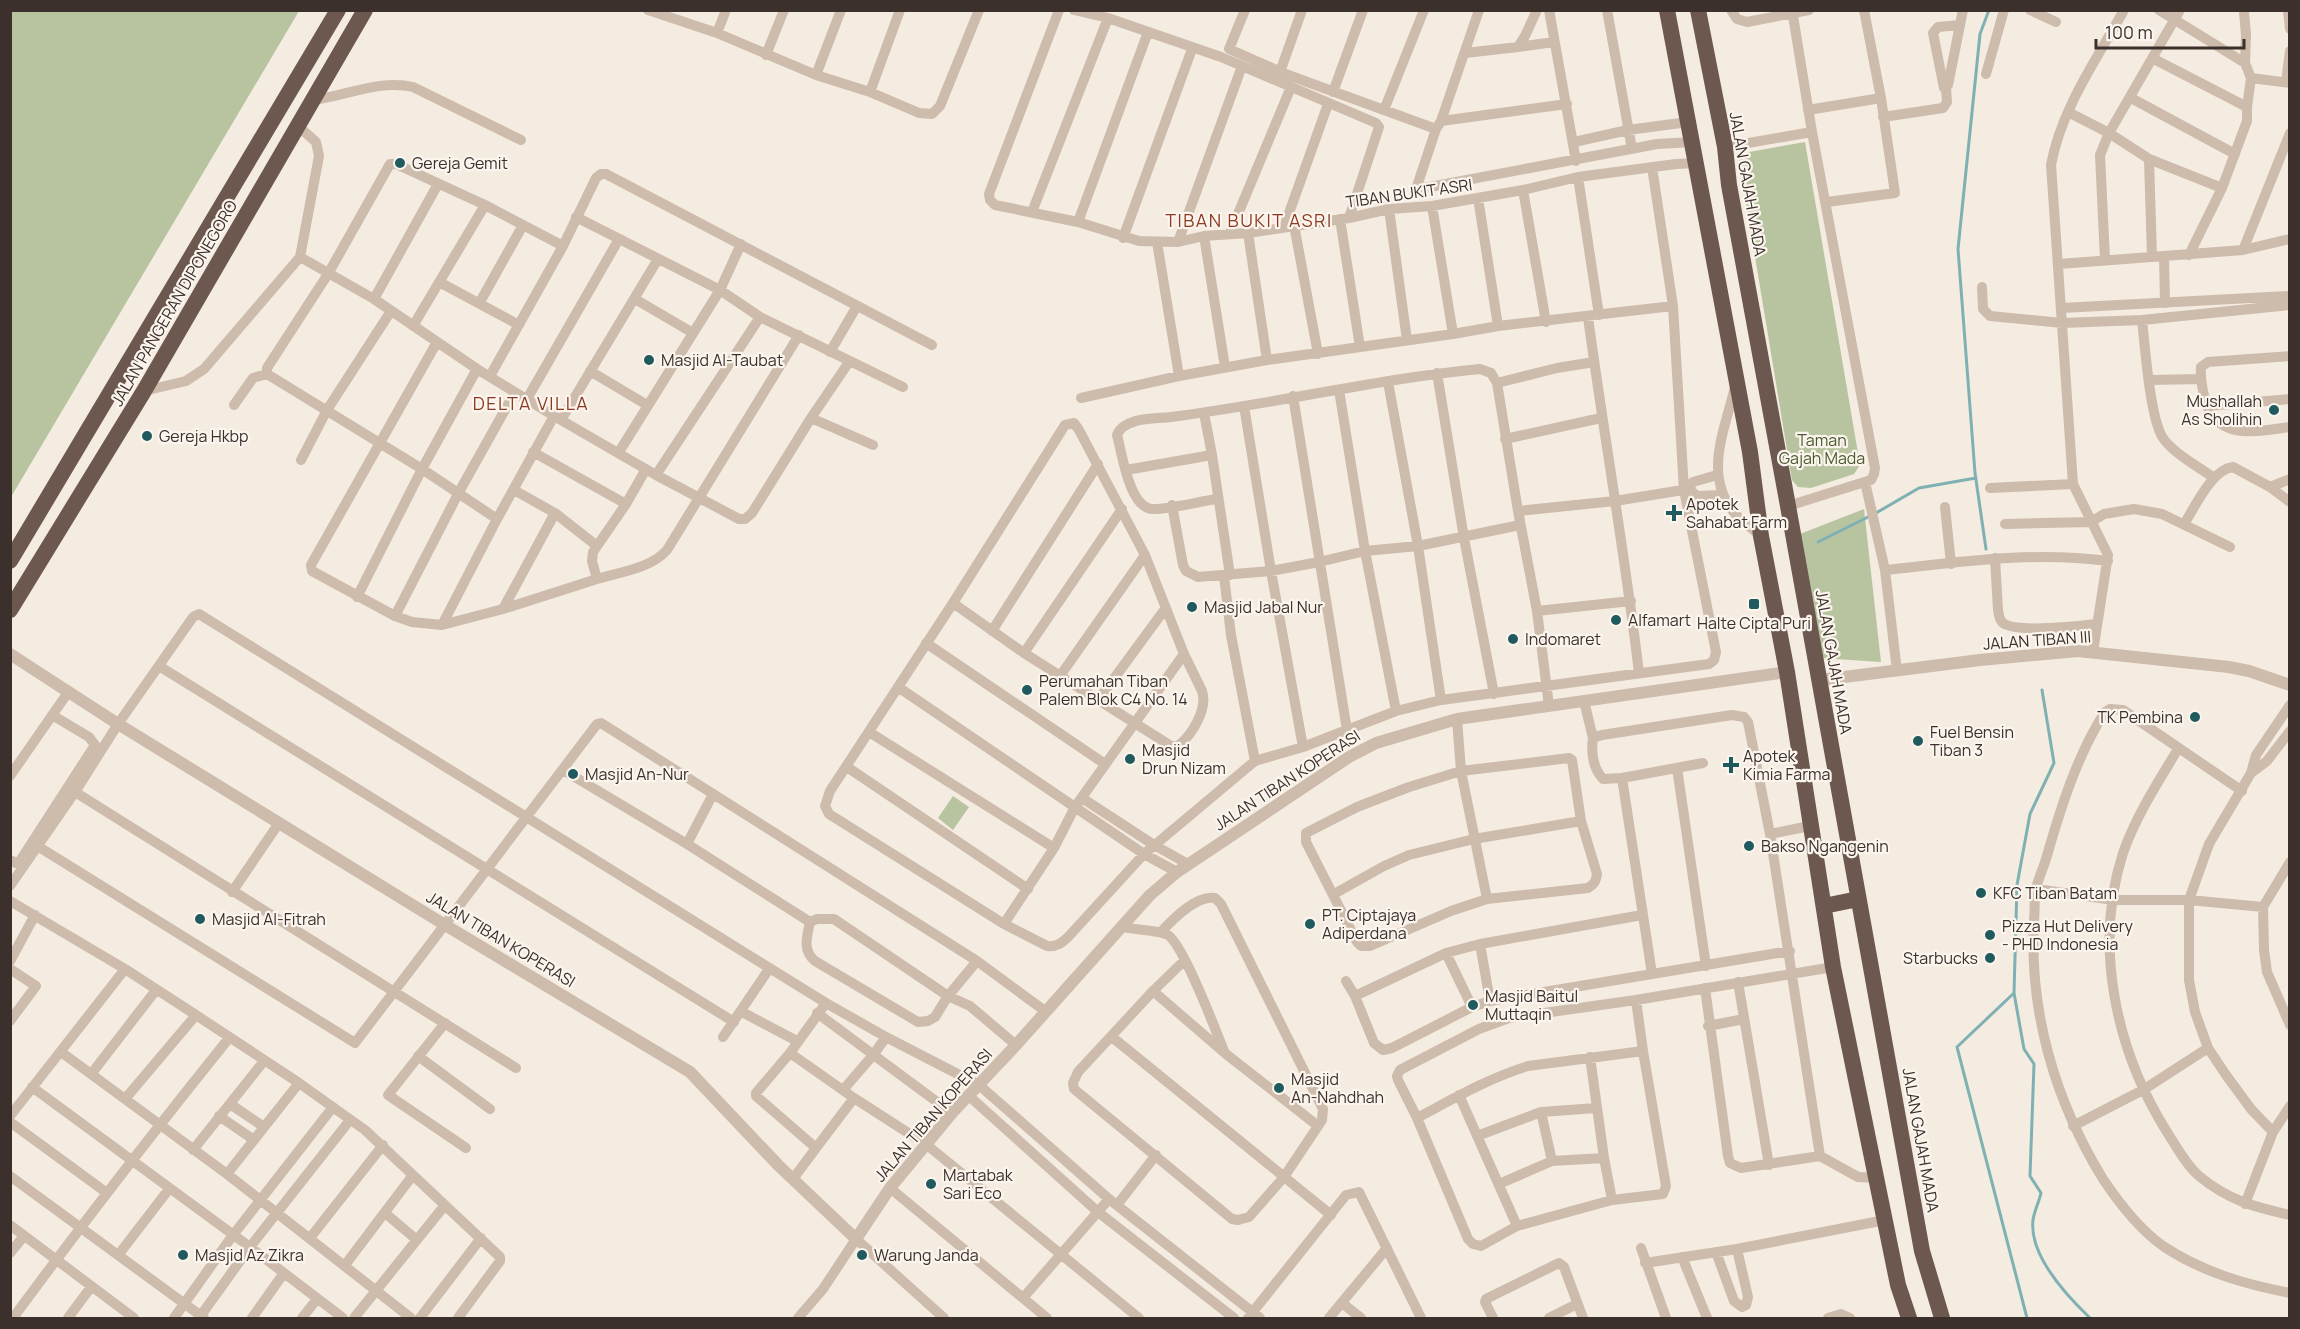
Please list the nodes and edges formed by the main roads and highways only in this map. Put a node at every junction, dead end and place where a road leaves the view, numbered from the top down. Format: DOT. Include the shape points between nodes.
graph roads {
  1 [pos="338,10"];
  2 [pos="365,10"];
  3 [pos="1667,10"];
  4 [pos="1698,10"];
  5 [pos="168,299"];
  6 [pos="190,311"];
  7 [pos="1776,447"];
  8 [pos="1750,452"];
  9 [pos="10,561"];
  10 [pos="10,610"];
  11 [pos="1858,899"];
  12 [pos="1824,906"];
  13 [pos="1909,1318"];
  14 [pos="1942,1318"];
  1 -- 5 [label="highway, JALAN PANGERAN DIPONEGORO"];
  2 -- 6 [label="highway, JALAN PANGERAN DIPONEGORO"];
  3 -- 8 [label="highway"];
  4 -- 7 [label="highway, JALAN GAJAH MADA"];
  5 -- 6 [label="highway"];
  5 -- 9 [label="highway, JALAN PANGERAN DIPONEGORO"];
  6 -- 10 [label="highway, JALAN PANGERAN DIPONEGORO"];
  7 -- 8 [label="highway"];
  7 -- 11 [label="highway, JALAN GAJAH MADA"];
  8 -- 12 [label="highway"];
  11 -- 12 [label="highway"];
  11 -- 14 [label="highway, JALAN GAJAH MADA" via="1922,1251"];
  12 -- 13 [label="highway" via="1898,1285"];
}
